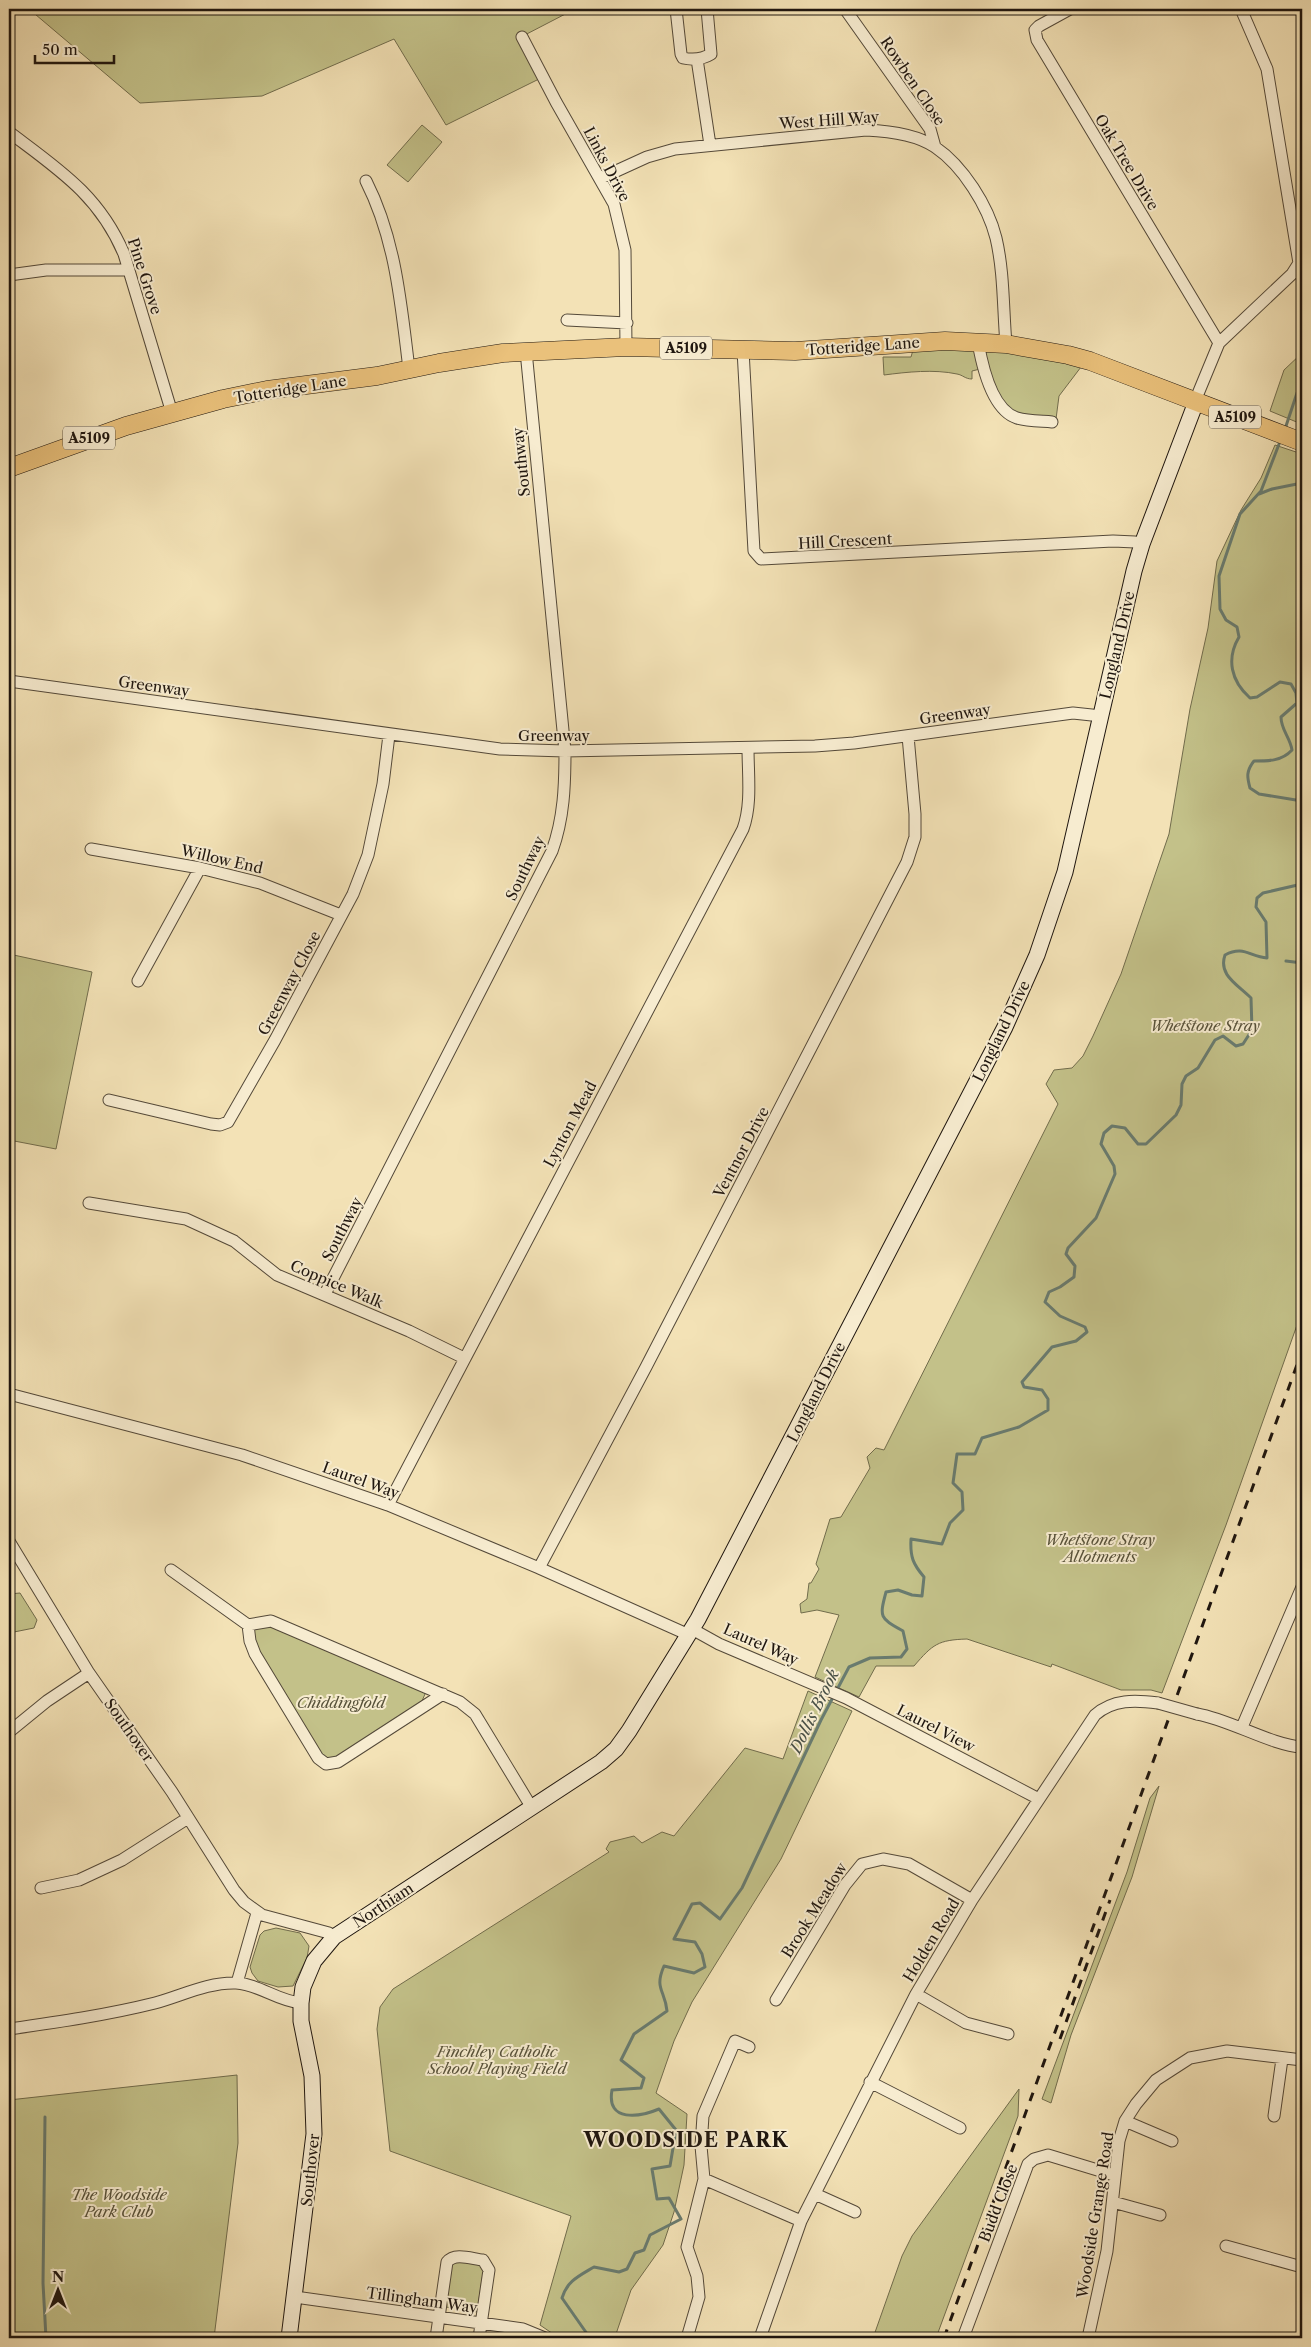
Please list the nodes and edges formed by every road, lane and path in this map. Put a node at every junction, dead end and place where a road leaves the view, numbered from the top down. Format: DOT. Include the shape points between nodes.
graph roads {
  1 [pos="676,9"];
  2 [pos="707,9"];
  3 [pos="845,9"];
  4 [pos="1070,9"];
  5 [pos="1241,9"];
  6 [pos="522,37"];
  7 [pos="697,59"];
  8 [pos="9,132"];
  9 [pos="710,145"];
  10 [pos="935,147"];
  11 [pos="601,178"];
  12 [pos="366,181"];
  13 [pos="129,270"];
  14 [pos="9,274"];
  15 [pos="567,320"];
  16 [pos="627,323"];
  17 [pos="978,342"];
  18 [pos="1219,343"];
  19 [pos="1006,344"];
  20 [pos="626,347"];
  21 [pos="743,350"];
  22 [pos="526,351"];
  23 [pos="409,369"];
  24 [pos="1196,401"];
  25 [pos="172,413"];
  26 [pos="1052,422"];
  27 [pos="1302,442"];
  28 [pos="9,468"];
  29 [pos="1142,544"];
  30 [pos="9,680"];
  31 [pos="1101,716"];
  32 [pos="389,734"];
  33 [pos="908,736"];
  34 [pos="748,748"];
  35 [pos="565,751"];
  36 [pos="91,849"];
  37 [pos="200,868"];
  38 [pos="341,915"];
  39 [pos="138,981"];
  40 [pos="109,1100"];
  41 [pos="89,1203"];
  42 [pos="325,1294"];
  43 [pos="464,1358"];
  44 [pos="9,1394"];
  45 [pos="388,1505"];
  46 [pos="9,1541"];
  47 [pos="539,1568"];
  48 [pos="171,1570"];
  49 [pos="1302,1588"];
  50 [pos="248,1625"];
  51 [pos="693,1628"];
  52 [pos="89,1673"];
  53 [pos="818,1685"];
  54 [pos="444,1694"];
  55 [pos="1242,1727"];
  56 [pos="9,1732"];
  57 [pos="1302,1747"];
  58 [pos="1039,1799"];
  59 [pos="532,1808"];
  60 [pos="188,1818"];
  61 [pos="42,1888"];
  62 [pos="972,1900"];
  63 [pos="257,1913"];
  64 [pos="334,1937"];
  65 [pos="237,1983"];
  66 [pos="916,1994"];
  67 [pos="776,2000"];
  68 [pos="300,2003"];
  69 [pos="9,2029"];
  70 [pos="1008,2034"];
  71 [pos="749,2046"];
  72 [pos="1282,2059"];
  73 [pos="1302,2060"];
  74 [pos="870,2082"];
  75 [pos="1274,2116"];
  76 [pos="1125,2121"];
  77 [pos="960,2128"];
  78 [pos="1172,2140"];
  79 [pos="1114,2175"];
  80 [pos="704,2179"];
  81 [pos="815,2194"];
  82 [pos="1113,2202"];
  83 [pos="855,2212"];
  84 [pos="1160,2215"];
  85 [pos="801,2221"];
  86 [pos="1226,2246"];
  87 [pos="1302,2267"];
  88 [pos="295,2297"];
  89 [pos="438,2318"];
  90 [pos="481,2323"];
  91 [pos="289,2338"];
  92 [pos="436,2338"];
  93 [pos="480,2338"];
  94 [pos="544,2338"];
  95 [pos="687,2338"];
  96 [pos="760,2338"];
  97 [pos="963,2338"];
  98 [pos="1088,2338"];
  1 -- 7 [label="street" via="681,54 683,58"];
  2 -- 7 [label="street" via="711,54"];
  3 -- 10 [label="street, Rowben Close" via="930,130"];
  4 -- 18 [label="street, Oak Tree Drive" via="1039,26 1035,30 1037,40"];
  5 -- 18 [label="street" via="1267,69 1299,263 1292,274"];
  6 -- 11 [label="street, Links Drive"];
  7 -- 9 [label="street"];
  8 -- 13 [label="street, Pine Grove" via="74,181 103,214 116,234"];
  9 -- 10 [label="street, West Hill Way" via="875,130 908,135"];
  9 -- 11 [label="street, West Hill Way" via="657,154"];
  10 -- 19 [label="street, West Hill Way" via="974,189 990,219 1001,271"];
  11 -- 16 [label="street, Links Drive" via="614,204 623,234"];
  12 -- 23 [label="street" via="391,248 400,291"];
  13 -- 14 [label="street" via="46,270"];
  13 -- 25 [label="street, Pine Grove"];
  15 -- 16 [label="street"];
  16 -- 20 [label="street, Links Drive"];
  17 -- 19 [label="main road, Totteridge Lane / A5109"];
  17 -- 21 [label="main road, Totteridge Lane / A5109" via="918,341 803,351"];
  17 -- 26 [label="street" via="990,386 1005,412 1018,418"];
  18 -- 24 [label="street"];
  19 -- 24 [label="main road, Totteridge Lane / A5109" via="1090,361"];
  20 -- 21 [label="main road, Totteridge Lane / A5109"];
  20 -- 22 [label="main road, Totteridge Lane / A5109"];
  21 -- 29 [label="street, Hill Crescent" via="754,551 761,559 1113,542"];
  22 -- 23 [label="main road, Totteridge Lane / A5109" via="470,357"];
  22 -- 35 [label="street, Southway"];
  23 -- 25 [label="main road, Totteridge Lane / A5109" via="267,390"];
  24 -- 27 [label="main road, Totteridge Lane / A5109"];
  24 -- 29 [label="street, Longland Drive"];
  25 -- 28 [label="main road, A5109" via="101,434"];
  29 -- 31 [label="street, Longland Drive"];
  30 -- 32 [label="street, Greenway"];
  31 -- 33 [label="street, Greenway" via="1073,713"];
  31 -- 51 [label="street, Longland Drive" via="1065,872 1024,985"];
  32 -- 35 [label="street, Greenway" via="500,749"];
  32 -- 38 [label="street, Greenway Close" via="383,784 368,855"];
  33 -- 34 [label="street, Greenway" via="815,746"];
  33 -- 47 [label="street, Ventnor Drive" via="915,837 908,862"];
  34 -- 35 [label="street, Greenway"];
  34 -- 43 [label="street, Lynton Mead" via="749,799 744,829"];
  35 -- 42 [label="street, Southway" via="565,789 552,851"];
  36 -- 37 [label="street, Willow End"];
  37 -- 38 [label="street, Willow End" via="299,896"];
  37 -- 39 [label="street"];
  38 -- 40 [label="street, Greenway Close" via="280,1032 228,1122 211,1124"];
  41 -- 42 [label="street, Coppice Walk" via="186,1219 234,1241 277,1275"];
  42 -- 43 [label="street, Coppice Walk"];
  43 -- 45 [label="street, Lynton Mead"];
  44 -- 45 [label="street, Laurel Way" via="242,1455"];
  45 -- 47 [label="street, Laurel Way"];
  46 -- 52 [label="street, Southover"];
  47 -- 51 [label="street, Laurel Way"];
  48 -- 50 [label="street"];
  49 -- 55 [label="street"];
  50 -- 54 [label="street" via="271,1621"];
  50 -- 54 [label="street" via="255,1654 318,1758 326,1764 338,1762"];
  51 -- 53 [label="street, Laurel Way" via="719,1644"];
  51 -- 59 [label="street, Northiam" via="616,1749"];
  52 -- 56 [label="street"];
  52 -- 60 [label="street, Southover"];
  53 -- 58 [label="street, Laurel View"];
  54 -- 59 [label="street" via="475,1714"];
  55 -- 57 [label="street, Holden Road"];
  55 -- 58 [label="street, Holden Road, bridge" via="1158,1703 1124,1701 1111,1704 1095,1715"];
  58 -- 62 [label="street, Holden Road"];
  59 -- 64 [label="street, Northiam"];
  60 -- 61 [label="street" via="122,1860 80,1880"];
  60 -- 63 [label="street, Southover" via="234,1890"];
  62 -- 66 [label="street, Holden Road"];
  62 -- 67 [label="street, Brook Meadow" via="909,1864 883,1859 862,1864 845,1885"];
  63 -- 64 [label="street, Southover"];
  63 -- 65 [label="street"];
  64 -- 68 [label="street, Northiam" via="314,1961"];
  65 -- 68 [label="street"];
  65 -- 69 [label="street" via="218,1984 155,2003 95,2016"];
  66 -- 70 [label="street" via="966,2023"];
  66 -- 74 [label="street, Holden Road"];
  68 -- 88 [label="street, Southover" via="312,2076 314,2134"];
  71 -- 80 [label="street" via="735,2041 703,2116"];
  72 -- 73 [label="street, Woodside Grange Road"];
  72 -- 75 [label="street"];
  72 -- 76 [label="street, Woodside Grange Road" via="1227,2051 1190,2058 1148,2088"];
  74 -- 77 [label="street"];
  74 -- 81 [label="street, Holden Road"];
  76 -- 78 [label="street"];
  76 -- 79 [label="street, Woodside Grange Road"];
  79 -- 82 [label="street, Woodside Grange Road"];
  79 -- 97 [label="street, Budd Close" via="1048,2155 1028,2164"];
  80 -- 85 [label="street"];
  80 -- 95 [label="street" via="687,2247 696,2276 698,2297"];
  81 -- 83 [label="street"];
  81 -- 85 [label="street, Holden Road"];
  82 -- 84 [label="street"];
  82 -- 98 [label="street, Woodside Grange Road" via="1101,2288"];
  85 -- 96 [label="street, Holden Road"];
  86 -- 87 [label="street"];
  88 -- 89 [label="street, Tillingham Way"];
  88 -- 91 [label="street, Southover"];
  89 -- 90 [label="street, Tillingham Way"];
  89 -- 90 [label="street" via="447,2262 456,2256 483,2260 489,2270"];
  89 -- 92 [label="street"];
  90 -- 93 [label="street"];
  90 -- 94 [label="street, Tillingham Way" via="523,2329"];
}
